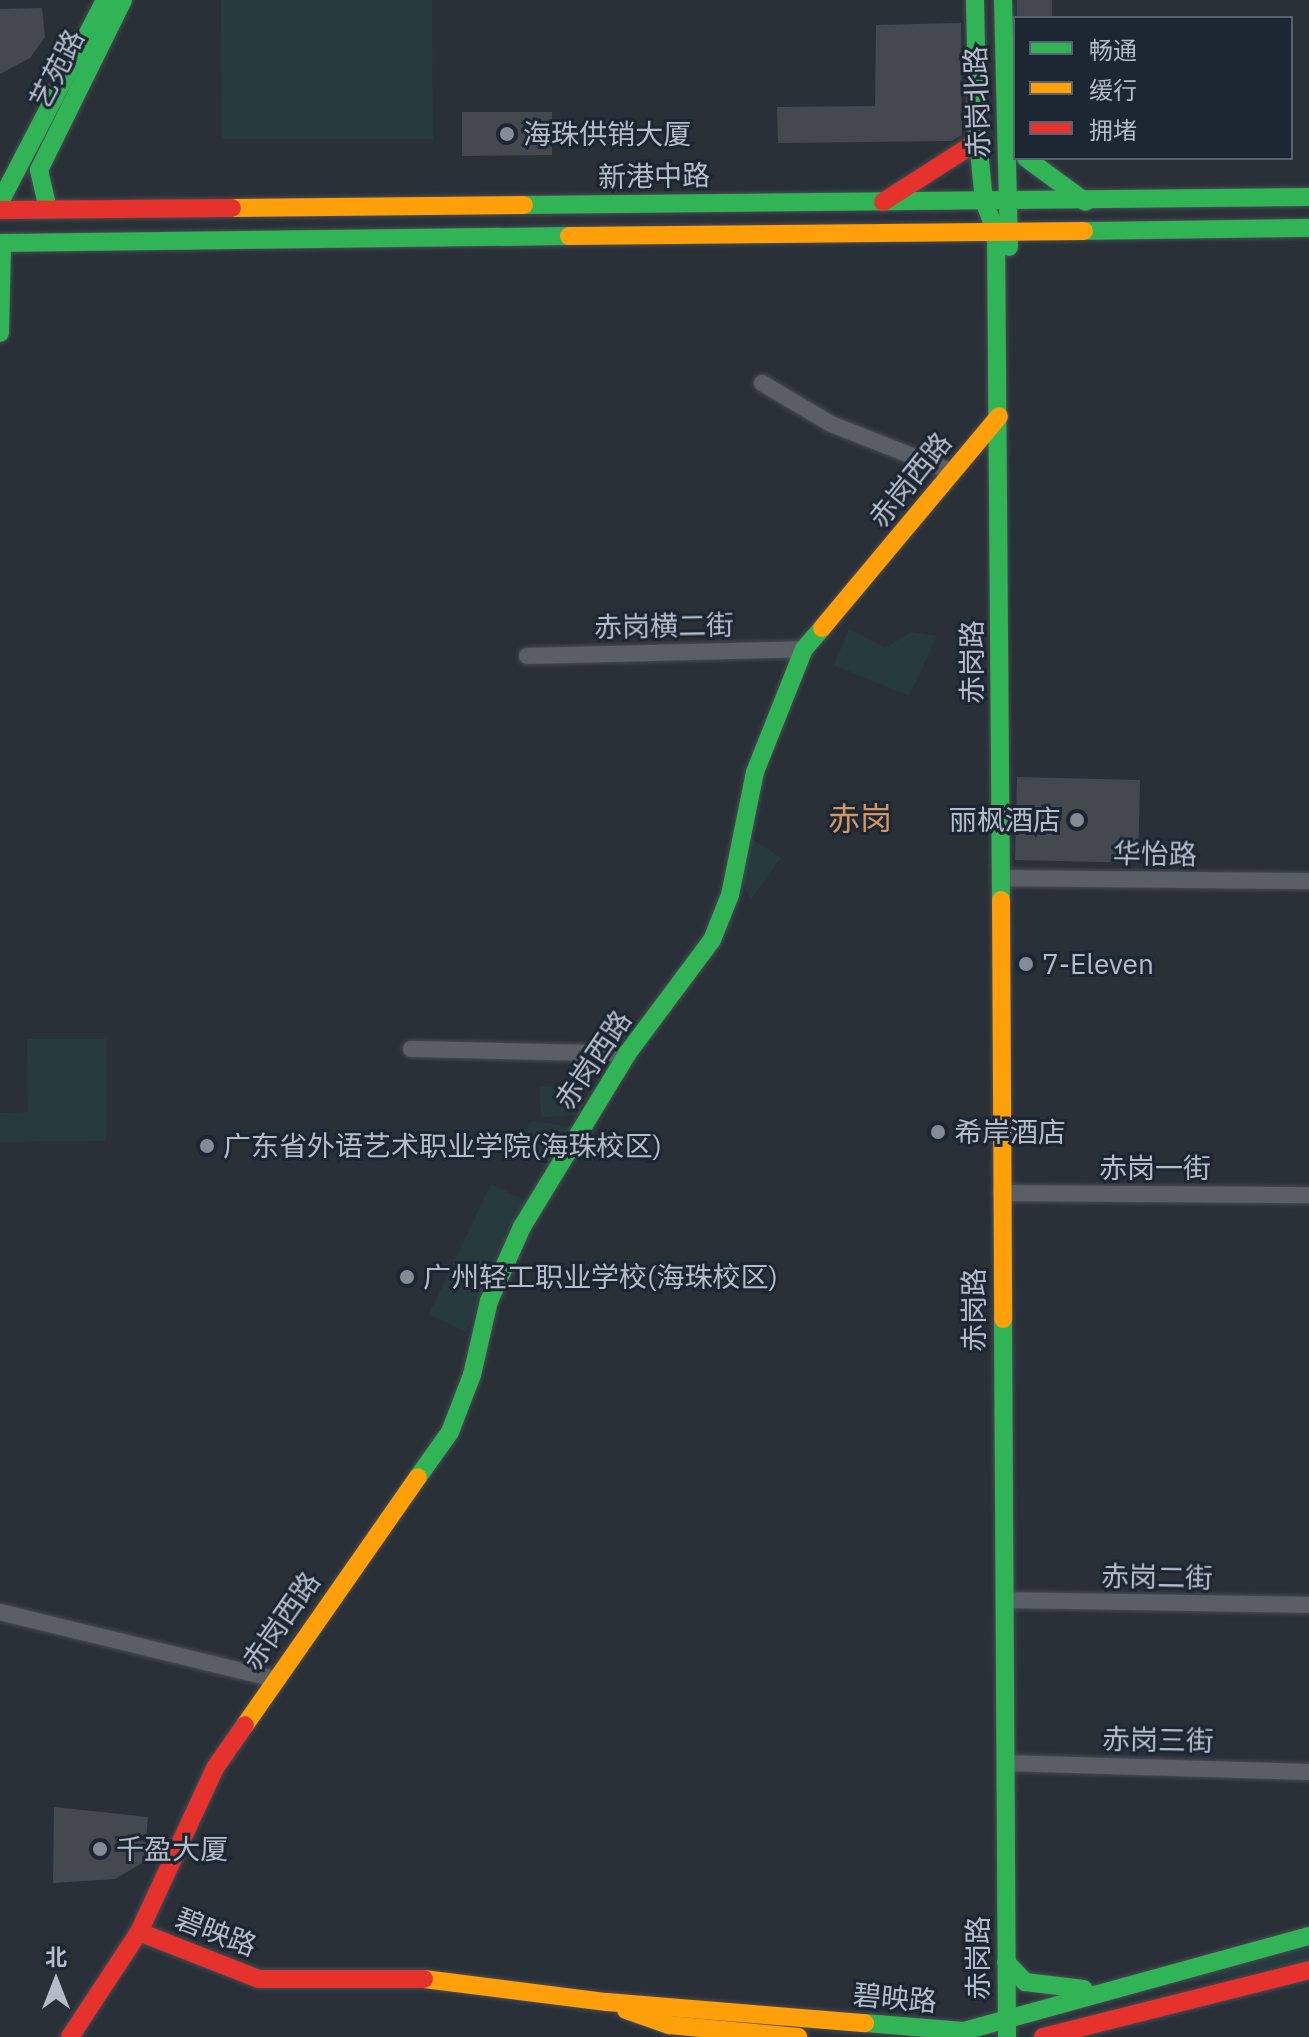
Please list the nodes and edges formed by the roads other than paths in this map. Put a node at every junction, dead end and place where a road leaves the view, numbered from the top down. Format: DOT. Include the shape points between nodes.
graph roads {
  1 [pos="105,0"];
  2 [pos="123,0"];
  3 [pos="975,0"];
  4 [pos="1003,0"];
  5 [pos="978,141"];
  6 [pos="1011,144"];
  7 [pos="1029,160"];
  8 [pos="1309,197"];
  9 [pos="984,201"];
  10 [pos="0,202"];
  11 [pos="883,202"];
  12 [pos="1086,202"];
  13 [pos="1008,203"];
  14 [pos="48,209"];
  15 [pos="0,210"];
  16 [pos="1309,228"];
  17 [pos="1002,232"];
  18 [pos="1,243"];
  19 [pos="0,333"];
  20 [pos="762,383"];
  21 [pos="999,416"];
  22 [pos="953,472"];
  23 [pos="1000,583"];
  24 [pos="804,649"];
  25 [pos="527,656"];
  26 [pos="1001,878"];
  27 [pos="1309,881"];
  28 [pos="411,1049"];
  29 [pos="627,1054"];
  30 [pos="1001,1193"];
  31 [pos="1309,1195"];
  32 [pos="1004,1600"];
  33 [pos="1309,1605"];
  34 [pos="0,1612"];
  35 [pos="274,1679"];
  36 [pos="1005,1763"];
  37 [pos="1309,1772"];
  38 [pos="139,1932"];
  39 [pos="1309,1936"];
  40 [pos="1006,1962"];
  41 [pos="1309,1970"];
  42 [pos="1117,1988"];
  43 [pos="607,2002"];
  44 [pos="1007,2029"];
  45 [pos="70,2037"];
  46 [pos="798,2037"];
  47 [pos="1043,2037"];
  1 -- 10 [label="main road, 艺苑路"];
  2 -- 14 [label="main road, 艺苑路" via="43,157 39,181"];
  3 -- 5 [label="main road, 赤岗北路"];
  4 -- 6 [label="main road, 赤岗北路"];
  5 -- 9 [label="main road, 赤岗北路"];
  5 -- 11 [label="main road"];
  6 -- 13 [label="main road, 赤岗北路"];
  7 -- 12 [label="main road"];
  8 -- 12 [label="main road, 新港中路"];
  9 -- 11 [label="main road, 新港中路"];
  9 -- 13 [label="main road, 新港中路"];
  9 -- 17 [label="main road, 赤岗路"];
  11 -- 14 [label="main road, 新港中路"];
  12 -- 13 [label="main road, 新港中路"];
  13 -- 17 [label="main road, 赤岗路"];
  14 -- 15 [label="main road, 新港中路"];
  16 -- 17 [label="main road"];
  17 -- 18 [label="main road"];
  17 -- 21 [label="main road, 赤岗路"];
  17 -- 23 [label="main road, 赤岗路" via="1007,503"];
  18 -- 19 [label="main road"];
  20 -- 22 [label="street" via="831,424"];
  21 -- 22 [label="main road, 赤岗西路"];
  21 -- 23 [label="main road, 赤岗路"];
  22 -- 24 [label="main road, 赤岗西路"];
  23 -- 26 [label="main road, 赤岗路"];
  24 -- 25 [label="street, 赤岗横二街"];
  24 -- 29 [label="main road, 赤岗西路" via="755,772 722,921"];
  26 -- 27 [label="street, 华怡路"];
  26 -- 30 [label="main road, 赤岗路"];
  28 -- 29 [label="street"];
  29 -- 35 [label="main road, 赤岗西路" via="516,1240 489,1301 472,1375 450,1432"];
  30 -- 31 [label="street, 赤岗一街"];
  30 -- 32 [label="main road, 赤岗路"];
  32 -- 33 [label="street, 赤岗二街"];
  32 -- 36 [label="main road, 赤岗路"];
  34 -- 35 [label="street"];
  35 -- 38 [label="main road, 赤岗西路" via="208,1781"];
  36 -- 37 [label="street, 赤岗三街"];
  36 -- 40 [label="main road, 赤岗路"];
  38 -- 43 [label="main road, 碧映路" via="259,1979 396,1975"];
  38 -- 45 [label="main road, 赤岗西路"];
  39 -- 42 [label="main road, 碧映路"];
  40 -- 42 [label="main road" via="1016,1976 1041,1987"];
  40 -- 44 [label="main road, 赤岗路"];
  41 -- 47 [label="main road"];
  42 -- 44 [label="main road, 碧映路"];
  43 -- 44 [label="main road, 碧映路" via="964,2031"];
  43 -- 46 [label="main road, 碧映路" via="669,2025"];
}
